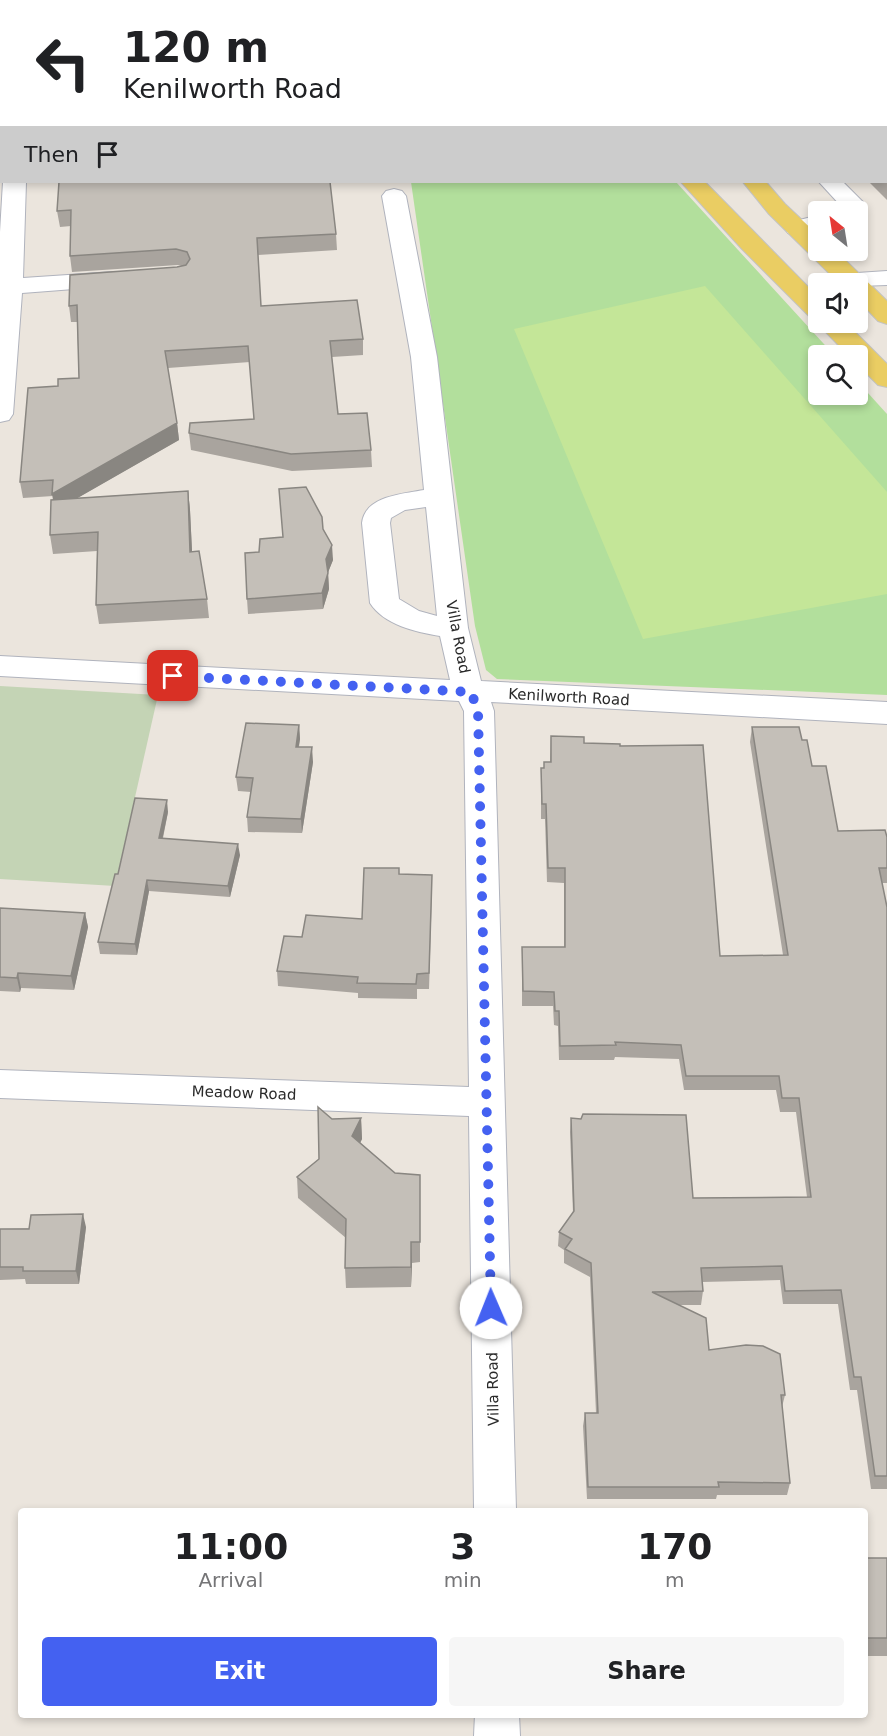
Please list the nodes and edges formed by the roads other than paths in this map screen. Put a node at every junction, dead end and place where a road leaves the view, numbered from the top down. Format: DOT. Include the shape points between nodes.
graph roads {
  1 [pos="15,183"];
  2 [pos="693,183"];
  3 [pos="755,183"];
  4 [pos="831,183"];
  5 [pos="394,196"];
  6 [pos="849,201"];
  7 [pos="808,225"];
  8 [pos="832,261"];
  9 [pos="844,273"];
  10 [pos="133,277"];
  11 [pos="887,278"];
  12 [pos="868,281"];
  13 [pos="10,286"];
  14 [pos="868,296"];
  15 [pos="808,301"];
  16 [pos="887,316"];
  17 [pos="841,333"];
  18 [pos="887,379"];
  19 [pos="0,414"];
  20 [pos="439,496"];
  21 [pos="453,628"];
  22 [pos="0,666"];
  23 [pos="471,692"];
  24 [pos="887,713"];
  25 [pos="0,1084"];
  26 [pos="487,1102"];
  27 [pos="495,1508"];
  28 [pos="497,1718"];
  29 [pos="497,1736"];
  1 -- 13 [label="street"];
  2 -- 15 [label="main road"];
  3 -- 7 [label="main road"];
  4 -- 6 [label="street"];
  5 -- 20 [label="street, Villa Road" via="424,357"];
  8 -- 9 [label="main road"];
  10 -- 13 [label="street"];
  11 -- 12 [label="street"];
  13 -- 19 [label="street"];
  14 -- 16 [label="main road"];
  17 -- 18 [label="main road"];
  20 -- 21 [label="street, Villa Road"];
  20 -- 21 [label="street" via="397,503 377,514 376,523 385,603 412,620"];
  21 -- 23 [label="street, Villa Road"];
  22 -- 23 [label="street, Kenilworth Road"];
  23 -- 24 [label="street, Kenilworth Road"];
  23 -- 26 [label="street, Villa Road" via="478,711"];
  25 -- 26 [label="street, Meadow Road"];
  26 -- 27 [label="street, Villa Road"];
  28 -- 29 [label="street"];
}
